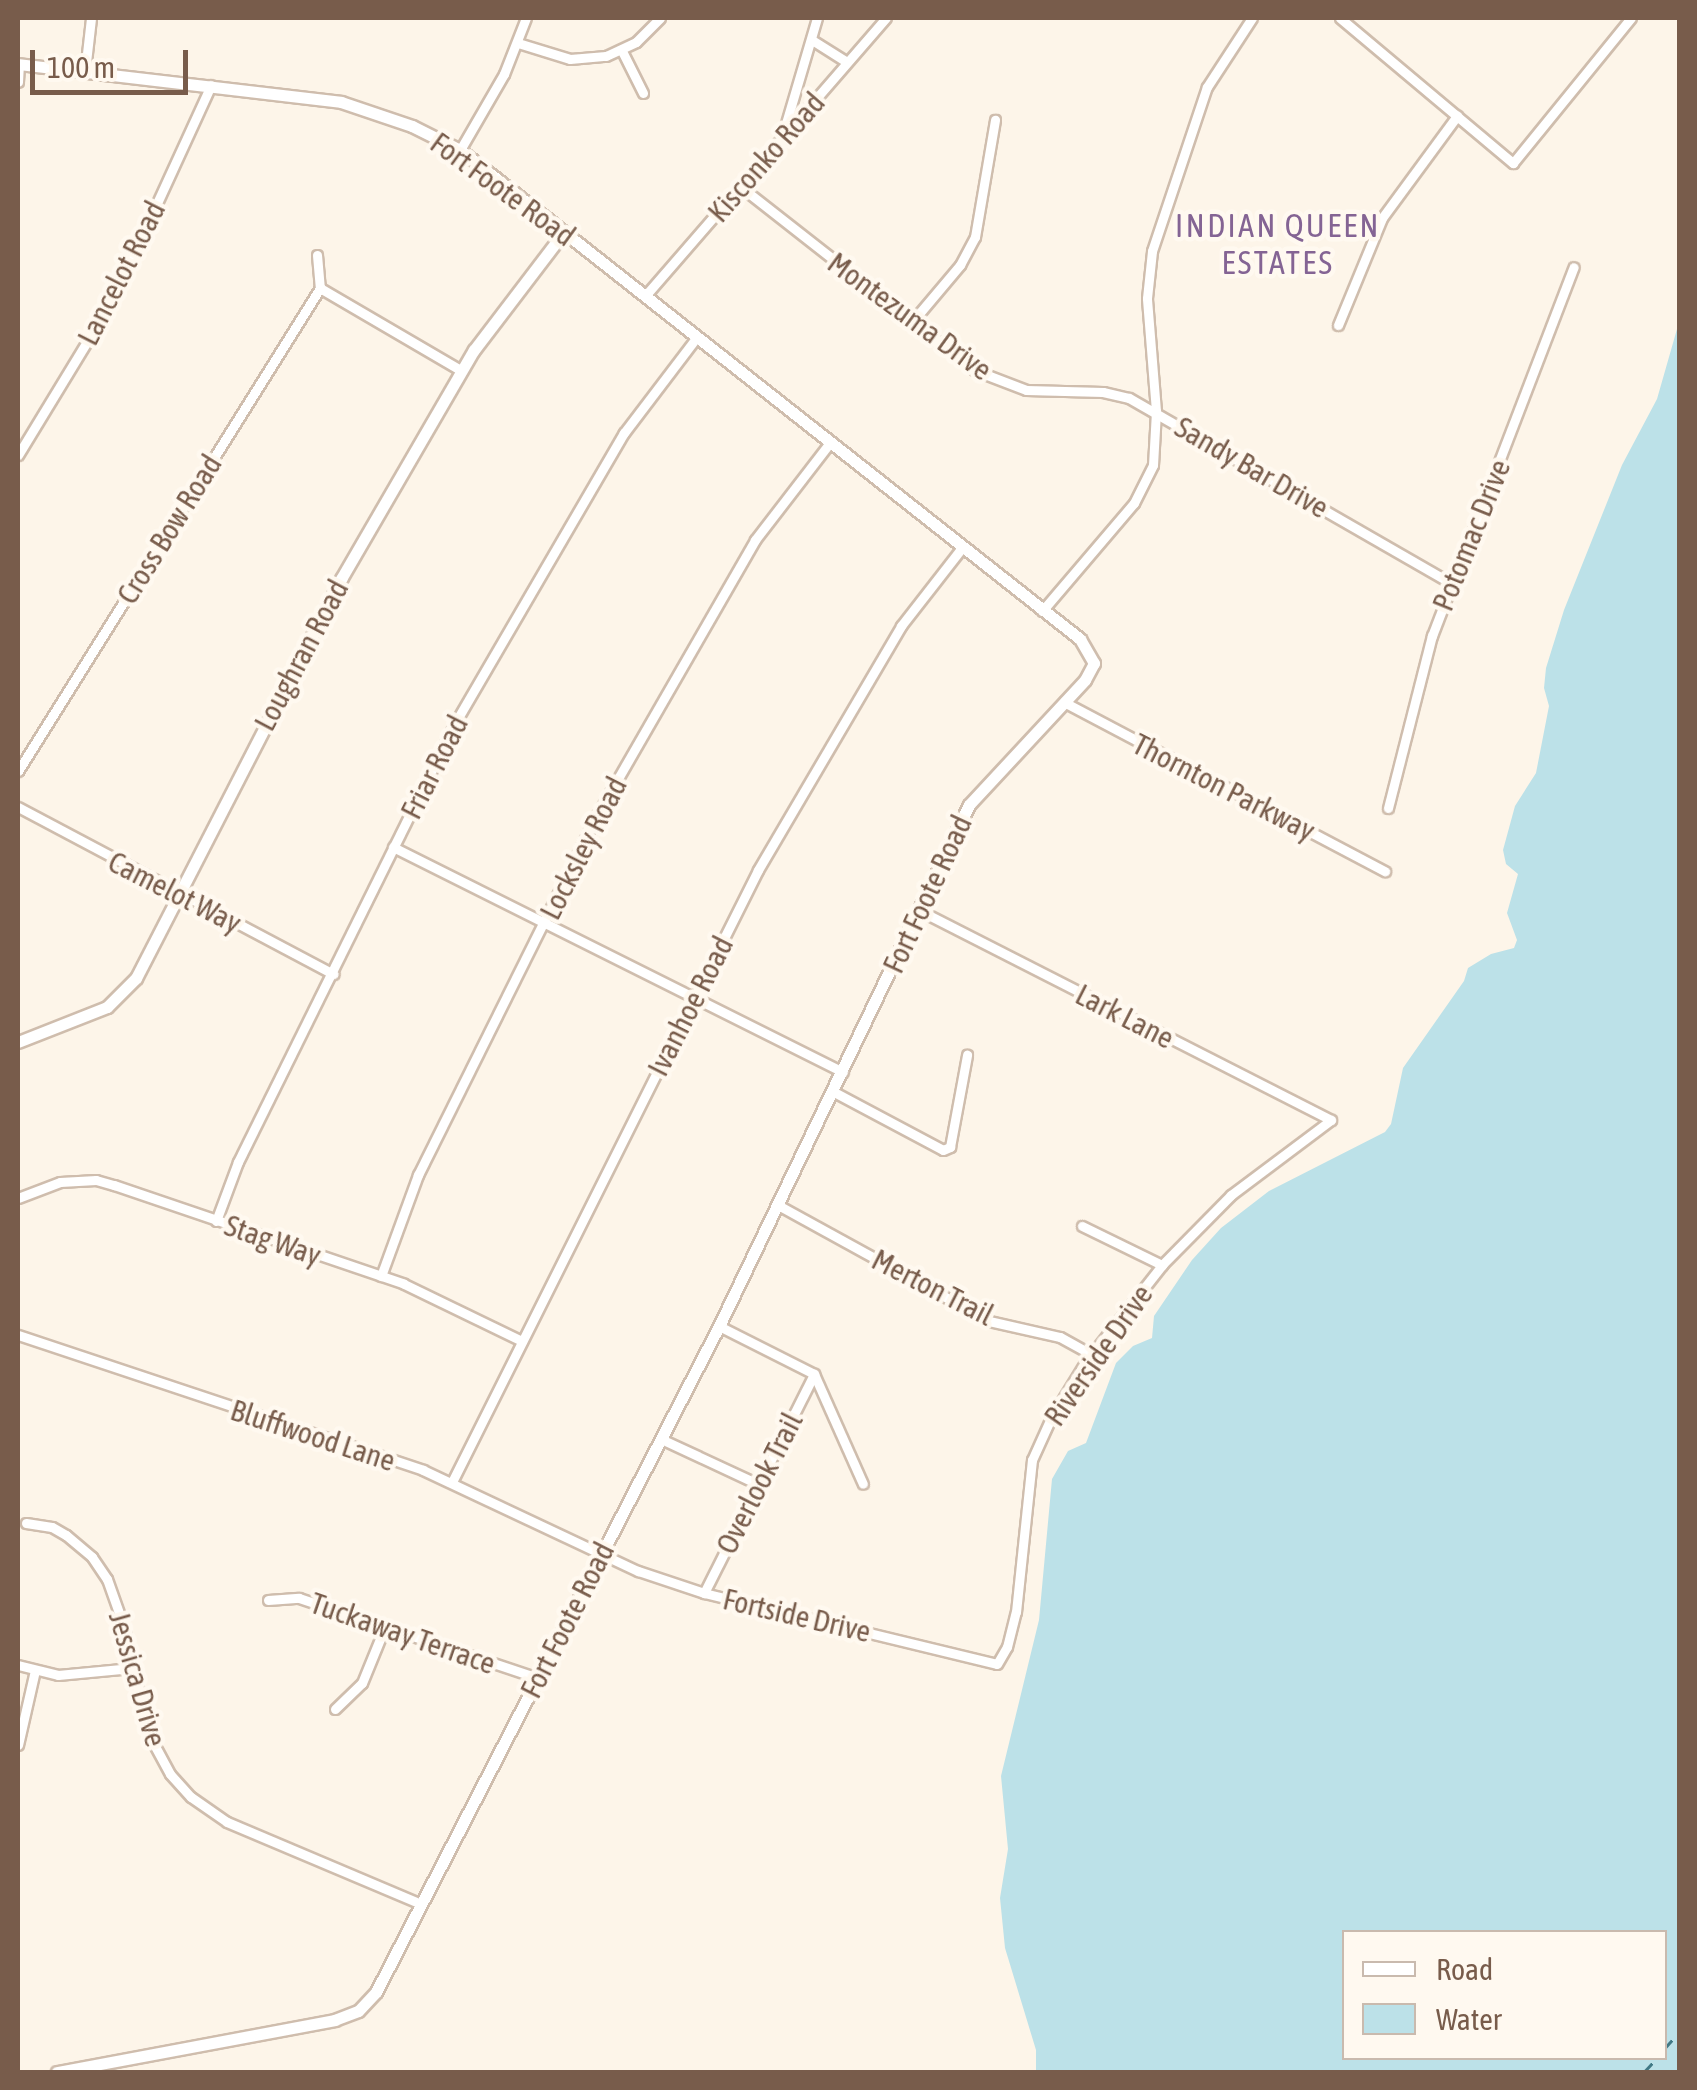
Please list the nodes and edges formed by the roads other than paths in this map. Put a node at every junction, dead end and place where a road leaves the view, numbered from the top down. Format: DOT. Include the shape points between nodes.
graph roads {
  1 [pos="91,18"];
  2 [pos="526,18"];
  3 [pos="660,18"];
  4 [pos="817,18"];
  5 [pos="886,18"];
  6 [pos="1252,18"];
  7 [pos="1340,18"];
  8 [pos="1631,18"];
  9 [pos="812,40"];
  10 [pos="518,43"];
  11 [pos="622,50"];
  12 [pos="848,62"];
  13 [pos="18,64"];
  14 [pos="84,71"];
  15 [pos="18,82"];
  16 [pos="211,85"];
  17 [pos="642,93"];
  18 [pos="1458,116"];
  19 [pos="995,120"];
  20 [pos="782,139"];
  21 [pos="460,150"];
  22 [pos="741,187"];
  23 [pos="564,232"];
  24 [pos="317,255"];
  25 [pos="1574,268"];
  26 [pos="320,288"];
  27 [pos="645,296"];
  28 [pos="912,322"];
  29 [pos="1338,325"];
  30 [pos="696,338"];
  31 [pos="462,372"];
  32 [pos="1156,411"];
  33 [pos="829,444"];
  34 [pos="18,455"];
  35 [pos="961,548"];
  36 [pos="1450,583"];
  37 [pos="1042,611"];
  38 [pos="1064,702"];
  39 [pos="18,771"];
  40 [pos="18,807"];
  41 [pos="1388,808"];
  42 [pos="393,847"];
  43 [pos="1385,871"];
  44 [pos="180,893"];
  45 [pos="920,910"];
  46 [pos="544,922"];
  47 [pos="334,974"];
  48 [pos="695,997"];
  49 [pos="18,1042"];
  50 [pos="967,1055"];
  51 [pos="843,1072"];
  52 [pos="834,1092"];
  53 [pos="1331,1120"];
  54 [pos="18,1198"];
  55 [pos="778,1206"];
  56 [pos="216,1220"];
  57 [pos="1082,1226"];
  58 [pos="1162,1265"];
  59 [pos="381,1276"];
  60 [pos="718,1326"];
  61 [pos="18,1335"];
  62 [pos="522,1342"];
  63 [pos="1093,1355"];
  64 [pos="814,1374"];
  65 [pos="661,1439"];
  66 [pos="452,1482"];
  67 [pos="758,1484"];
  68 [pos="863,1484"];
  69 [pos="26,1523"];
  70 [pos="600,1556"];
  71 [pos="704,1592"];
  72 [pos="268,1600"];
  73 [pos="384,1628"];
  74 [pos="997,1664"];
  75 [pos="18,1665"];
  76 [pos="132,1668"];
  77 [pos="36,1670"];
  78 [pos="538,1678"];
  79 [pos="335,1709"];
  80 [pos="18,1745"];
  81 [pos="421,1904"];
  82 [pos="57,2072"];
  1 -- 14 [label="street"];
  2 -- 10 [label="street"];
  3 -- 11 [label="street"];
  4 -- 9 [label="street"];
  5 -- 12 [label="street, Kisconko Road"];
  6 -- 32 [label="street" via="1207,88 1152,251 1148,322"];
  7 -- 18 [label="street"];
  8 -- 18 [label="street" via="1513,162"];
  9 -- 12 [label="street"];
  9 -- 20 [label="street"];
  10 -- 11 [label="street" via="570,60"];
  10 -- 21 [label="street"];
  11 -- 17 [label="street"];
  12 -- 20 [label="street, Kisconko Road"];
  13 -- 14 [label="street, Fort Foote Road"];
  13 -- 15 [label="street"];
  14 -- 16 [label="street, Fort Foote Road"];
  16 -- 21 [label="street, Fort Foote Road" via="340,102"];
  16 -- 34 [label="street, Lancelot Road" via="114,297"];
  18 -- 29 [label="street" via="1382,218"];
  19 -- 28 [label="street" via="975,237"];
  20 -- 22 [label="street, Kisconko Road"];
  21 -- 23 [label="street, Fort Foote Road"];
  22 -- 27 [label="street, Kisconko Road"];
  22 -- 28 [label="street, Montezuma Drive"];
  23 -- 27 [label="street, Fort Foote Road"];
  23 -- 31 [label="street, Loughran Road"];
  24 -- 26 [label="street"];
  25 -- 36 [label="street, Potomac Drive"];
  26 -- 31 [label="street"];
  26 -- 39 [label="street, Cross Bow Road"];
  27 -- 30 [label="street, Fort Foote Road"];
  28 -- 32 [label="street, Montezuma Drive" via="974,370 1004,384 1104,392"];
  30 -- 33 [label="street, Fort Foote Road"];
  30 -- 42 [label="street, Friar Road" via="643,405 589,491 455,723"];
  31 -- 44 [label="street, Loughran Road" via="307,638"];
  32 -- 36 [label="street, Sandy Bar Drive"];
  32 -- 37 [label="street, Sandy Bar Drive" via="1156,451 1143,490"];
  33 -- 35 [label="street, Fort Foote Road"];
  33 -- 46 [label="street, Locksley Road" via="755,540"];
  35 -- 37 [label="street, Fort Foote Road"];
  35 -- 48 [label="street, Ivanhoe Road" via="891,643 766,856"];
  36 -- 41 [label="street, Potomac Drive"];
  37 -- 38 [label="street, Fort Foote Road" via="1094,655 1091,671"];
  38 -- 43 [label="street, Thornton Parkway"];
  38 -- 45 [label="street, Fort Foote Road" via="980,790"];
  40 -- 44 [label="street, Camelot Way"];
  42 -- 46 [label="street"];
  42 -- 47 [label="street, Friar Road"];
  44 -- 47 [label="street, Camelot Way"];
  44 -- 49 [label="street, Loughran Road" via="136,978 117,999"];
  45 -- 51 [label="street, Fort Foote Road"];
  45 -- 53 [label="street, Lark Lane"];
  46 -- 48 [label="street"];
  46 -- 59 [label="street, Locksley Road" via="418,1176"];
  47 -- 56 [label="street, Friar Road" via="238,1162"];
  48 -- 51 [label="street"];
  48 -- 62 [label="street, Ivanhoe Road"];
  50 -- 52 [label="street" via="950,1147 943,1150"];
  51 -- 52 [label="street, Fort Foote Road"];
  52 -- 55 [label="street, Fort Foote Road"];
  53 -- 58 [label="street, Riverside Drive" via="1231,1194"];
  54 -- 56 [label="street, Stag Way" via="43,1186 96,1180"];
  55 -- 60 [label="street, Fort Foote Road"];
  55 -- 63 [label="street, Merton Trail" via="989,1321 1060,1337"];
  56 -- 59 [label="street, Stag Way"];
  57 -- 58 [label="street"];
  58 -- 63 [label="street, Riverside Drive"];
  59 -- 62 [label="street, Stag Way"];
  60 -- 64 [label="street"];
  60 -- 65 [label="street, Fort Foote Road"];
  61 -- 66 [label="street, Bluffwood Lane"];
  62 -- 66 [label="street, Ivanhoe Road"];
  63 -- 74 [label="street, Riverside Drive" via="1032,1460 1016,1612"];
  64 -- 67 [label="street, Overlook Trail"];
  64 -- 68 [label="street"];
  65 -- 67 [label="street"];
  65 -- 70 [label="street, Fort Foote Road"];
  66 -- 70 [label="street, Bluffwood Lane"];
  67 -- 71 [label="street, Overlook Trail"];
  69 -- 76 [label="street, Jessica Drive" via="52,1527 100,1568 118,1606"];
  70 -- 71 [label="street, Fortside Drive"];
  70 -- 78 [label="street, Fort Foote Road"];
  71 -- 74 [label="street, Fortside Drive"];
  72 -- 73 [label="street, Tuckaway Terrace" via="298,1598"];
  73 -- 78 [label="street, Tuckaway Terrace"];
  73 -- 79 [label="street" via="362,1683"];
  75 -- 77 [label="street"];
  76 -- 77 [label="street" via="74,1676"];
  76 -- 81 [label="street, Jessica Drive" via="155,1749 191,1797 227,1822"];
  77 -- 80 [label="street"];
  78 -- 81 [label="street, Fort Foote Road"];
  81 -- 82 [label="street, Fort Foote Road" via="385,1977 358,2011"];
}
